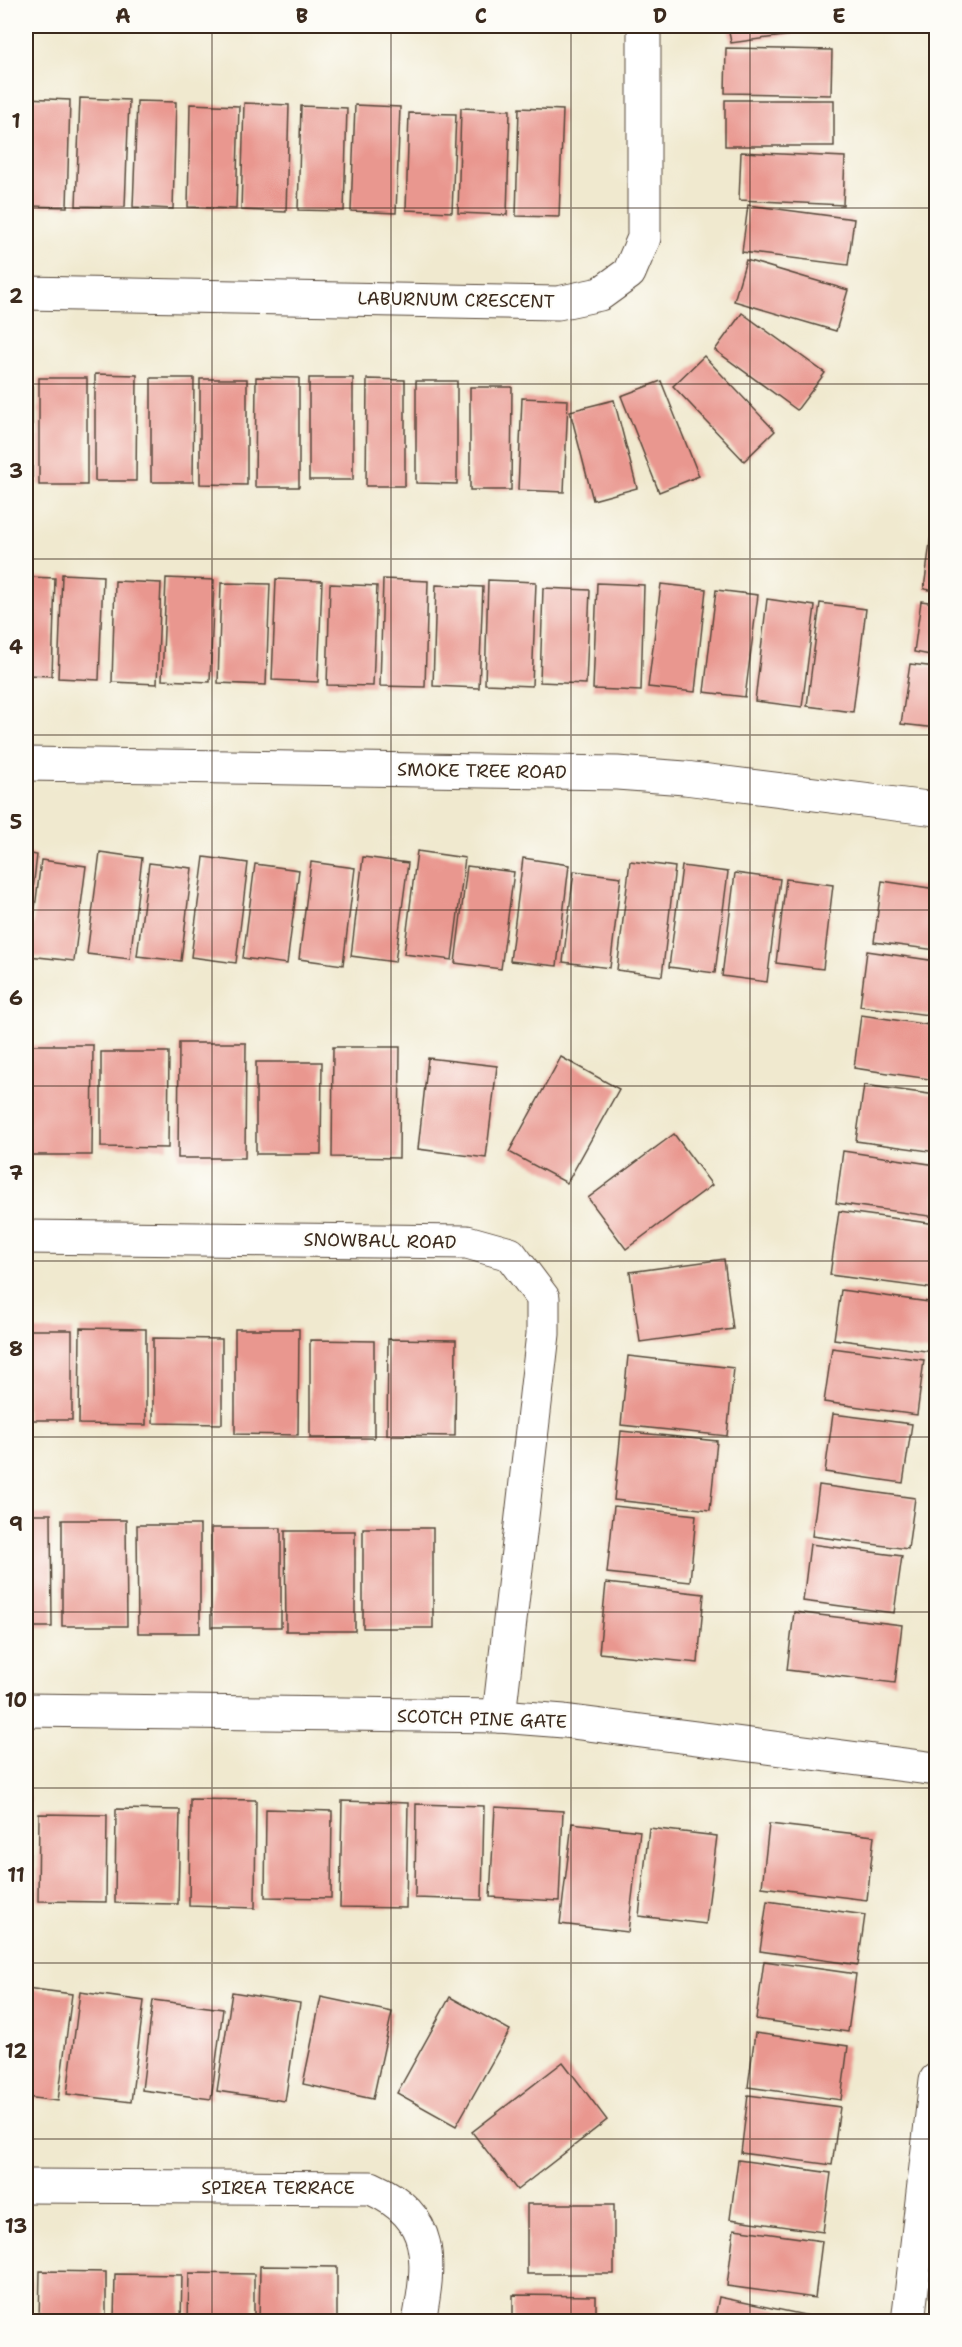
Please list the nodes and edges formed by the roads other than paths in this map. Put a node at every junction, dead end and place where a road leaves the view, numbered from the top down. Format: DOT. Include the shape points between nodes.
graph roads {
  1 [pos="644,26"];
  2 [pos="26,293"];
  3 [pos="26,764"];
  4 [pos="936,809"];
  5 [pos="26,1237"];
  6 [pos="26,1710"];
  7 [pos="499,1716"];
  8 [pos="936,1769"];
  9 [pos="936,2080"];
  10 [pos="26,2186"];
  11 [pos="419,2322"];
  12 [pos="908,2322"];
  1 -- 2 [label="street, LABURNUM CRESCENT" via="644,238 629,273 600,294 558,303"];
  3 -- 4 [label="street, SMOKE TREE ROAD" via="617,773"];
  5 -- 7 [label="street, SNOWBALL ROAD" via="466,1242 510,1254 543,1298 543,1334"];
  6 -- 7 [label="street, SCOTCH PINE GATE"];
  7 -- 8 [label="street, SCOTCH PINE GATE"];
  9 -- 12 [label="street"];
  10 -- 11 [label="street, SPIREA TERRACE" via="371,2188 401,2206 420,2234 428,2270"];
}
